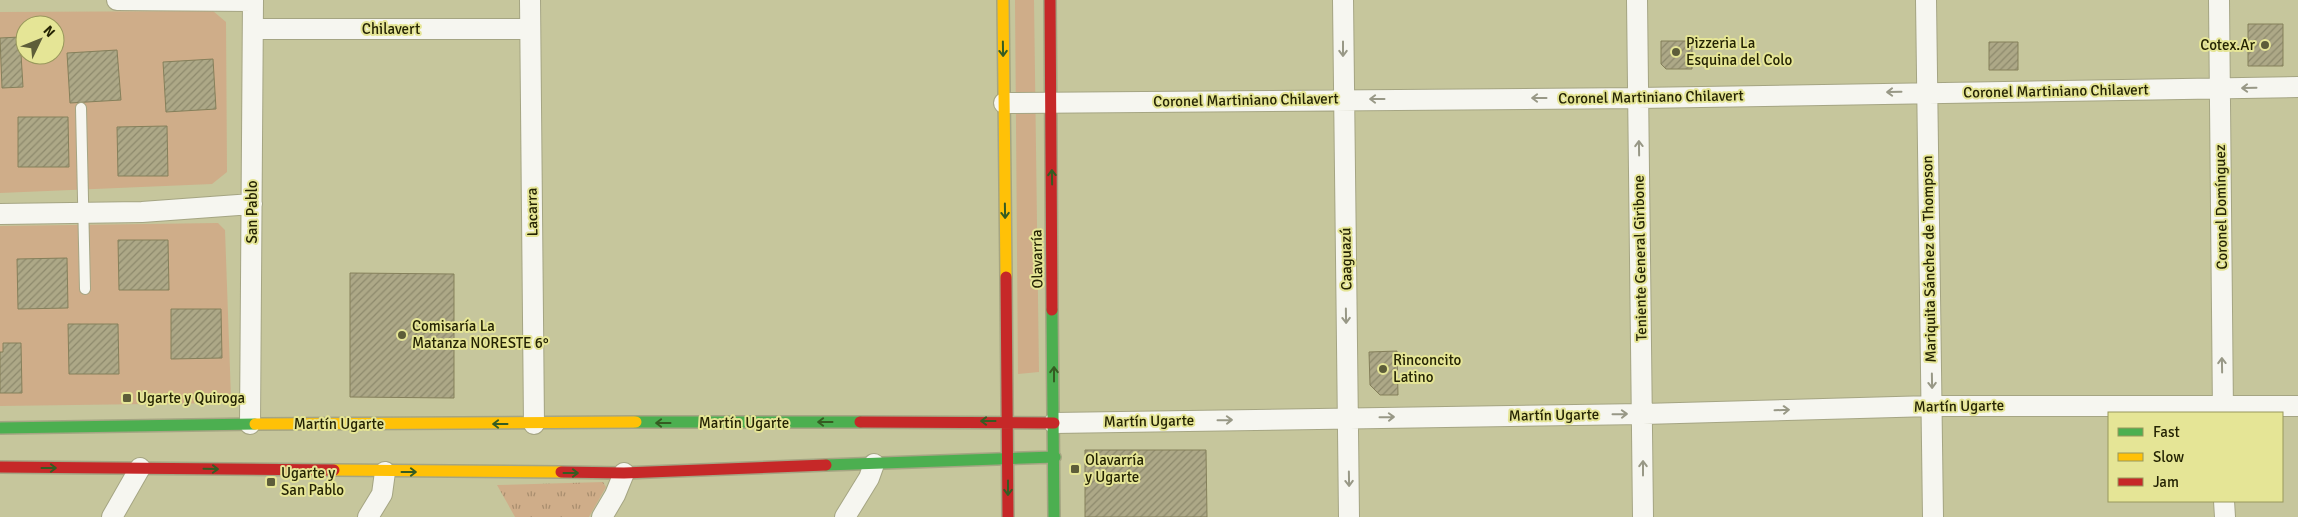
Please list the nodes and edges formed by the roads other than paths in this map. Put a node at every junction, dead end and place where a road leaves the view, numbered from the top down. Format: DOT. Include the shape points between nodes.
graph roads {
  1 [pos="117,0"];
  2 [pos="253,0"];
  3 [pos="530,0"];
  4 [pos="1003,0"];
  5 [pos="1050,0"];
  6 [pos="1343,0"];
  7 [pos="1637,0"];
  8 [pos="1926,0"];
  9 [pos="2219,0"];
  10 [pos="530,29"];
  11 [pos="253,30"];
  12 [pos="2298,87"];
  13 [pos="2219,89"];
  14 [pos="1926,92"];
  15 [pos="1638,98"];
  16 [pos="1344,99"];
  17 [pos="1051,102"];
  18 [pos="1004,103"];
  19 [pos="81,108"];
  20 [pos="252,204"];
  21 [pos="83,212"];
  22 [pos="0,214"];
  23 [pos="85,289"];
  24 [pos="1932,406"];
  25 [pos="2298,406"];
  26 [pos="2223,409"];
  27 [pos="1643,414"];
  28 [pos="1348,418"];
  29 [pos="1008,421"];
  30 [pos="1054,423"];
  31 [pos="250,424"];
  32 [pos="534,424"];
  33 [pos="0,428"];
  34 [pos="1055,457"];
  35 [pos="1008,460"];
  36 [pos="874,464"];
  37 [pos="0,467"];
  38 [pos="140,468"];
  39 [pos="385,472"];
  40 [pos="624,473"];
  41 [pos="2224,502"];
  42 [pos="112,517"];
  43 [pos="368,517"];
  44 [pos="602,517"];
  45 [pos="844,517"];
  46 [pos="1008,517"];
  47 [pos="1054,517"];
  48 [pos="1349,517"];
  49 [pos="1643,517"];
  50 [pos="1933,517"];
  51 [pos="2225,517"];
  1 -- 2 [label="street"];
  2 -- 11 [label="street, San Pablo"];
  3 -- 10 [label="street, Lacarra"];
  4 -- 18 [label="street, Olavarría, one-way"];
  5 -- 17 [label="street, Olavarría"];
  6 -- 16 [label="street, Caaguazú, one-way"];
  7 -- 15 [label="street, Teniente General Giribone"];
  8 -- 14 [label="street, Mariquita Sánchez de Thompson"];
  9 -- 13 [label="street, Coronel Domínguez"];
  10 -- 11 [label="street, Chilavert"];
  10 -- 32 [label="street, Lacarra"];
  11 -- 20 [label="street, San Pablo"];
  12 -- 13 [label="street, Coronel Martiniano Chilavert, one-way"];
  13 -- 14 [label="street, Coronel Martiniano Chilavert"];
  26 -- 13 [label="street, Coronel Domínguez, one-way"];
  14 -- 15 [label="street, Coronel Martiniano Chilavert, one-way"];
  14 -- 24 [label="street, Mariquita Sánchez de Thompson, one-way"];
  15 -- 16 [label="street, Coronel Martiniano Chilavert, one-way"];
  27 -- 15 [label="street, Teniente General Giribone, one-way"];
  16 -- 17 [label="street, Coronel Martiniano Chilavert"];
  16 -- 28 [label="street, Caaguazú, one-way"];
  17 -- 18 [label="street, Coronel Martiniano Chilavert"];
  30 -- 17 [label="street, Olavarría, one-way"];
  18 -- 29 [label="street, Olavarría, one-way"];
  19 -- 21 [label="lane"];
  20 -- 21 [label="street" via="142,212"];
  20 -- 31 [label="street, San Pablo"];
  21 -- 22 [label="street"];
  21 -- 23 [label="lane"];
  24 -- 26 [label="street, Martín Ugarte"];
  27 -- 24 [label="street, Martín Ugarte, one-way"];
  24 -- 50 [label="street, Mariquita Sánchez de Thompson"];
  25 -- 26 [label="street, Martín Ugarte"];
  28 -- 27 [label="street, Martín Ugarte, one-way"];
  49 -- 27 [label="street, Teniente General Giribone, one-way"];
  30 -- 28 [label="street, Martín Ugarte, one-way"];
  28 -- 48 [label="street, Caaguazú, one-way"];
  29 -- 30 [label="street, Martín Ugarte"];
  29 -- 32 [label="street, Martín Ugarte, one-way"];
  29 -- 35 [label="street, Olavarría"];
  30 -- 34 [label="street, Olavarría"];
  32 -- 31 [label="street, Martín Ugarte, one-way"];
  31 -- 33 [label="street, Martín Ugarte"];
  34 -- 35 [label="street"];
  34 -- 47 [label="street, Olavarría"];
  35 -- 36 [label="street"];
  35 -- 46 [label="street, Olavarría, one-way"];
  36 -- 40 [label="street"];
  36 -- 45 [label="street" via="869,478"];
  37 -- 38 [label="street, one-way"];
  38 -- 39 [label="street, one-way"];
  38 -- 42 [label="street"];
  39 -- 40 [label="street, one-way"];
  39 -- 43 [label="street" via="382,494"];
  40 -- 44 [label="street" via="616,495"];
  41 -- 51 [label="street"];
}
